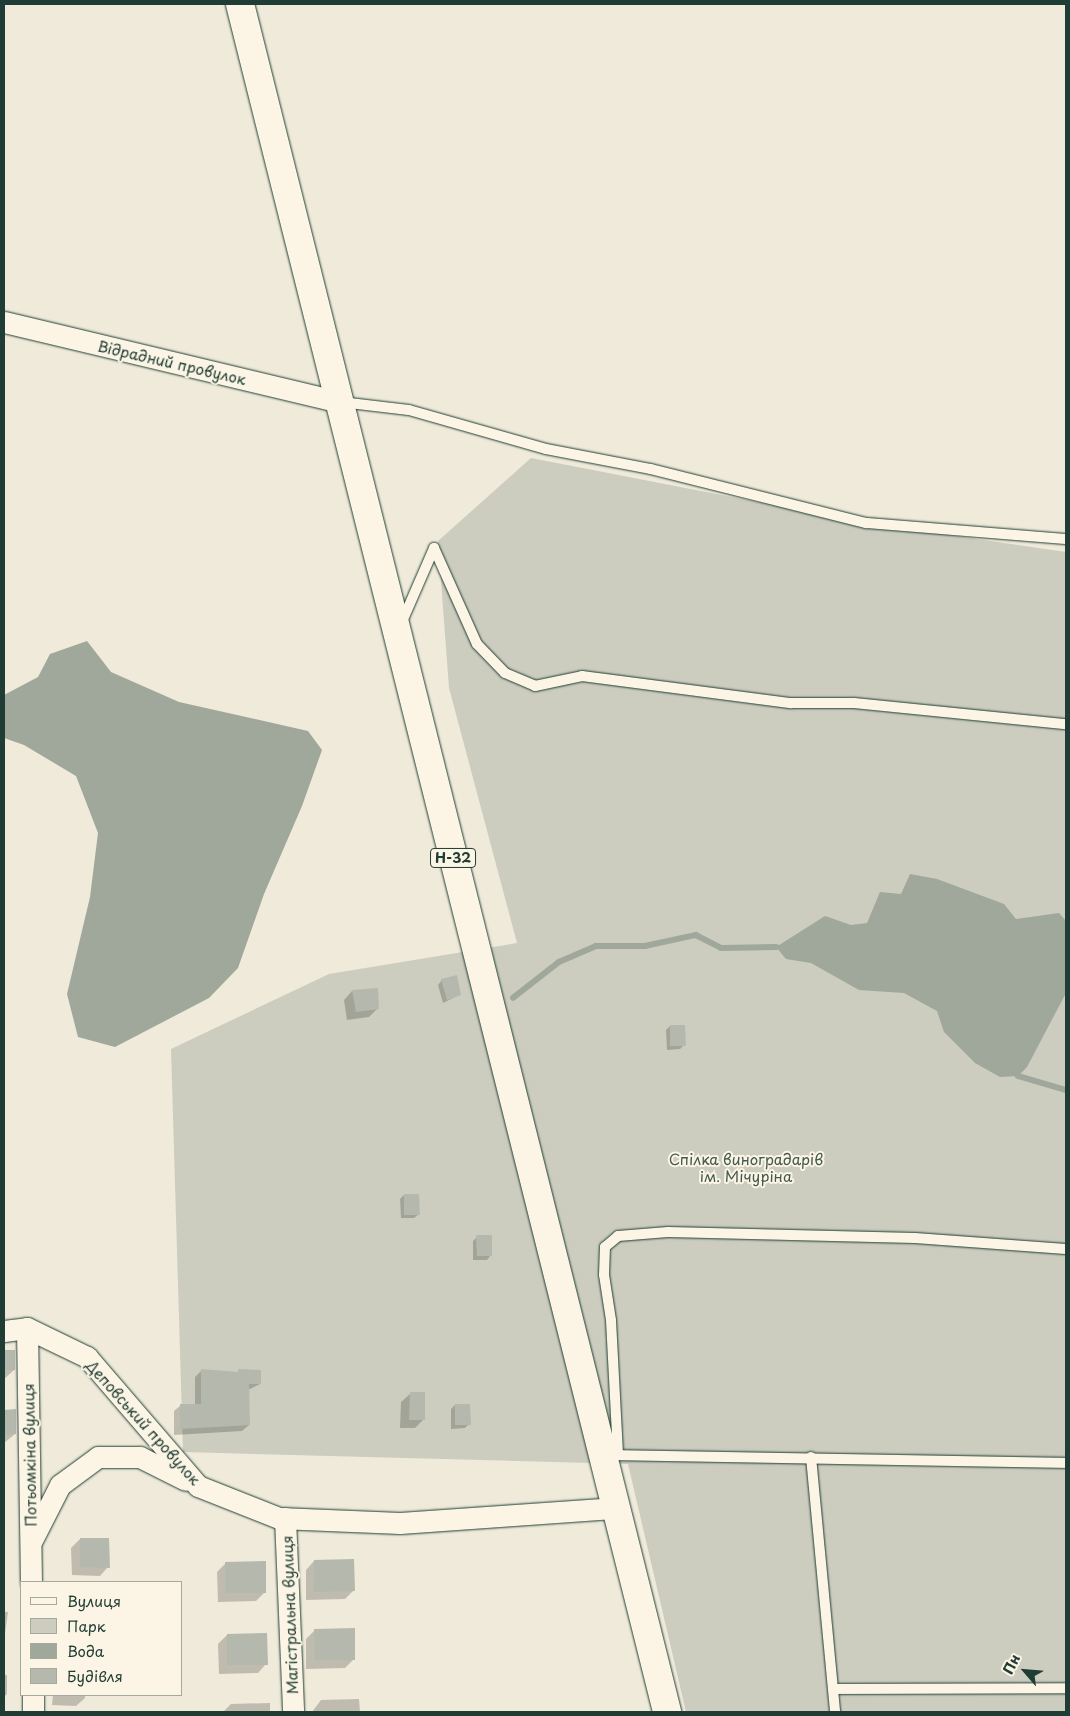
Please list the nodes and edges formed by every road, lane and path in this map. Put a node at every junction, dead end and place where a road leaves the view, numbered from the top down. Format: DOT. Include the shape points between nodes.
graph roads {
  1 [pos="240,4"];
  2 [pos="4,322"];
  3 [pos="340,402"];
  4 [pos="1066,539"];
  5 [pos="397,634"];
  6 [pos="1066,724"];
  7 [pos="1066,1249"];
  8 [pos="27,1328"];
  9 [pos="4,1330"];
  10 [pos="610,1455"];
  11 [pos="811,1457"];
  12 [pos="1066,1463"];
  13 [pos="198,1486"];
  14 [pos="616,1508"];
  15 [pos="285,1518"];
  16 [pos="31,1542"];
  17 [pos="31,1581"];
  18 [pos="1066,1688"];
  19 [pos="833,1689"];
  20 [pos="33,1696"];
  21 [pos="33,1712"];
  22 [pos="293,1712"];
  23 [pos="667,1712"];
  24 [pos="835,1712"];
  1 -- 3 [label="main road, Н-32"];
  2 -- 3 [label="street, Відрадний провулок"];
  3 -- 4 [label="lane" via="409,410 546,449 651,469 866,523"];
  3 -- 5 [label="main road, Н-32"];
  5 -- 6 [label="lane" via="434,548 476,644 505,673 535,686 582,676 791,703 854,703"];
  5 -- 10 [label="main road, Н-32"];
  7 -- 10 [label="lane" via="915,1238 668,1232 618,1236 605,1247 604,1275 611,1320"];
  8 -- 9 [label="street"];
  8 -- 13 [label="street, Деповський провулок" via="87,1357"];
  8 -- 16 [label="street, Потьомкіна вулиця"];
  10 -- 11 [label="lane"];
  10 -- 14 [label="main road, Н-32"];
  11 -- 12 [label="lane"];
  11 -- 19 [label="lane"];
  13 -- 15 [label="street, Деповський провулок"];
  13 -- 16 [label="street" via="140,1457 98,1457 60,1485"];
  14 -- 15 [label="street, Деповський провулок" via="400,1523"];
  14 -- 23 [label="main road, Н-32"];
  15 -- 22 [label="street, Магістральна вулиця"];
  16 -- 17 [label="street, Потьомкіна вулиця"];
  18 -- 19 [label="lane"];
  19 -- 24 [label="lane"];
  20 -- 21 [label="street"];
}
